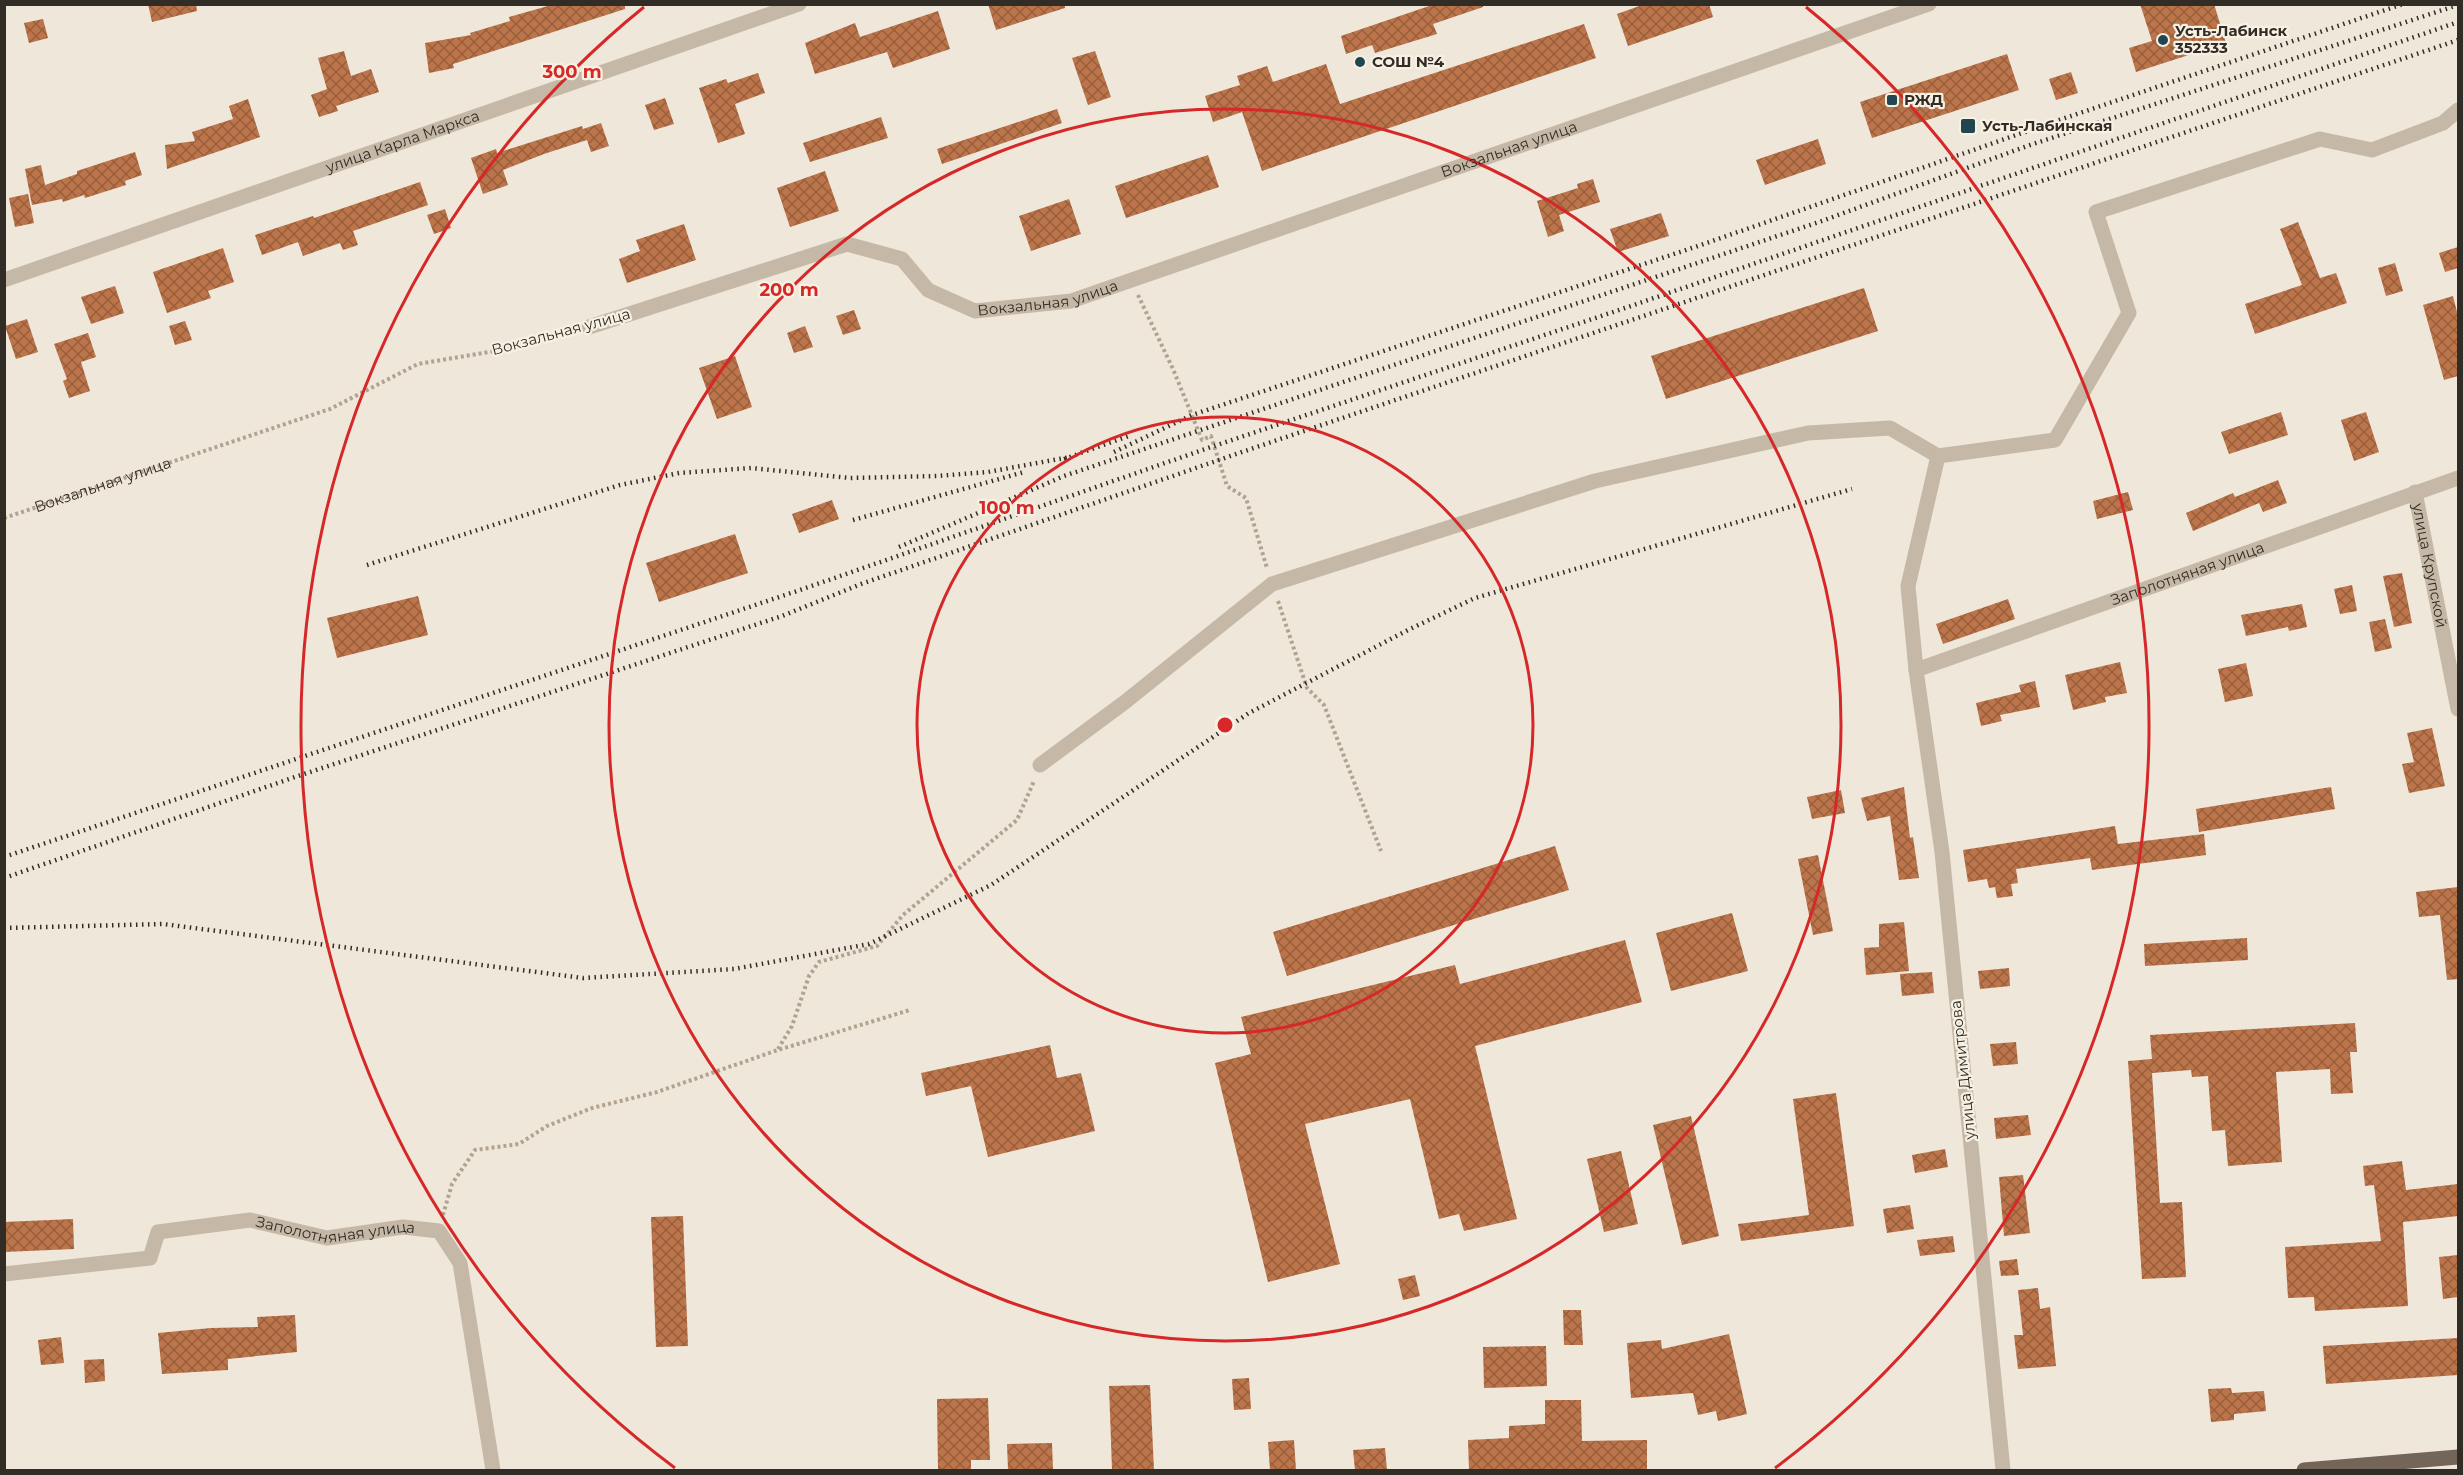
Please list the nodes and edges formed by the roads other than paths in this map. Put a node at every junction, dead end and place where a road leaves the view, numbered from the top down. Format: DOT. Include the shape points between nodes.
graph roads {
  1 [pos="799,4"];
  2 [pos="1929,4"];
  3 [pos="2458,110"];
  4 [pos="4,280"];
  5 [pos="589,327"];
  6 [pos="1938,456"];
  7 [pos="2458,478"];
  8 [pos="2415,492"];
  9 [pos="1916,670"];
  10 [pos="2458,709"];
  11 [pos="1040,765"];
  12 [pos="4,1274"];
  13 [pos="2458,1456"];
  14 [pos="493,1470"];
  15 [pos="2003,1470"];
  16 [pos="2304,1470"];
  1 -- 4 [label="street, улица Карла Маркса"];
  2 -- 5 [label="street, Вокзальная улица" via="1071,301 975,311 928,290 902,259 847,244"];
  3 -- 6 [label="street" via="2443,123 2372,150 2320,139 2096,212 2129,313 2055,440"];
  6 -- 9 [label="street, улица Димитрова" via="1908,586"];
  6 -- 11 [label="street" via="1890,428 1808,433 1595,481 1272,584"];
  7 -- 8 [label="street, Заполотняная улица"];
  8 -- 9 [label="street, Заполотняная улица"];
  8 -- 10 [label="street, улица Крупской"];
  9 -- 15 [label="street, улица Димитрова" via="1942,852"];
  12 -- 14 [label="street, Заполотняная улица" via="150,1258 158,1232 250,1220 327,1238 403,1227 439,1231 460,1263"];
  13 -- 16 [label="main road"];
}
